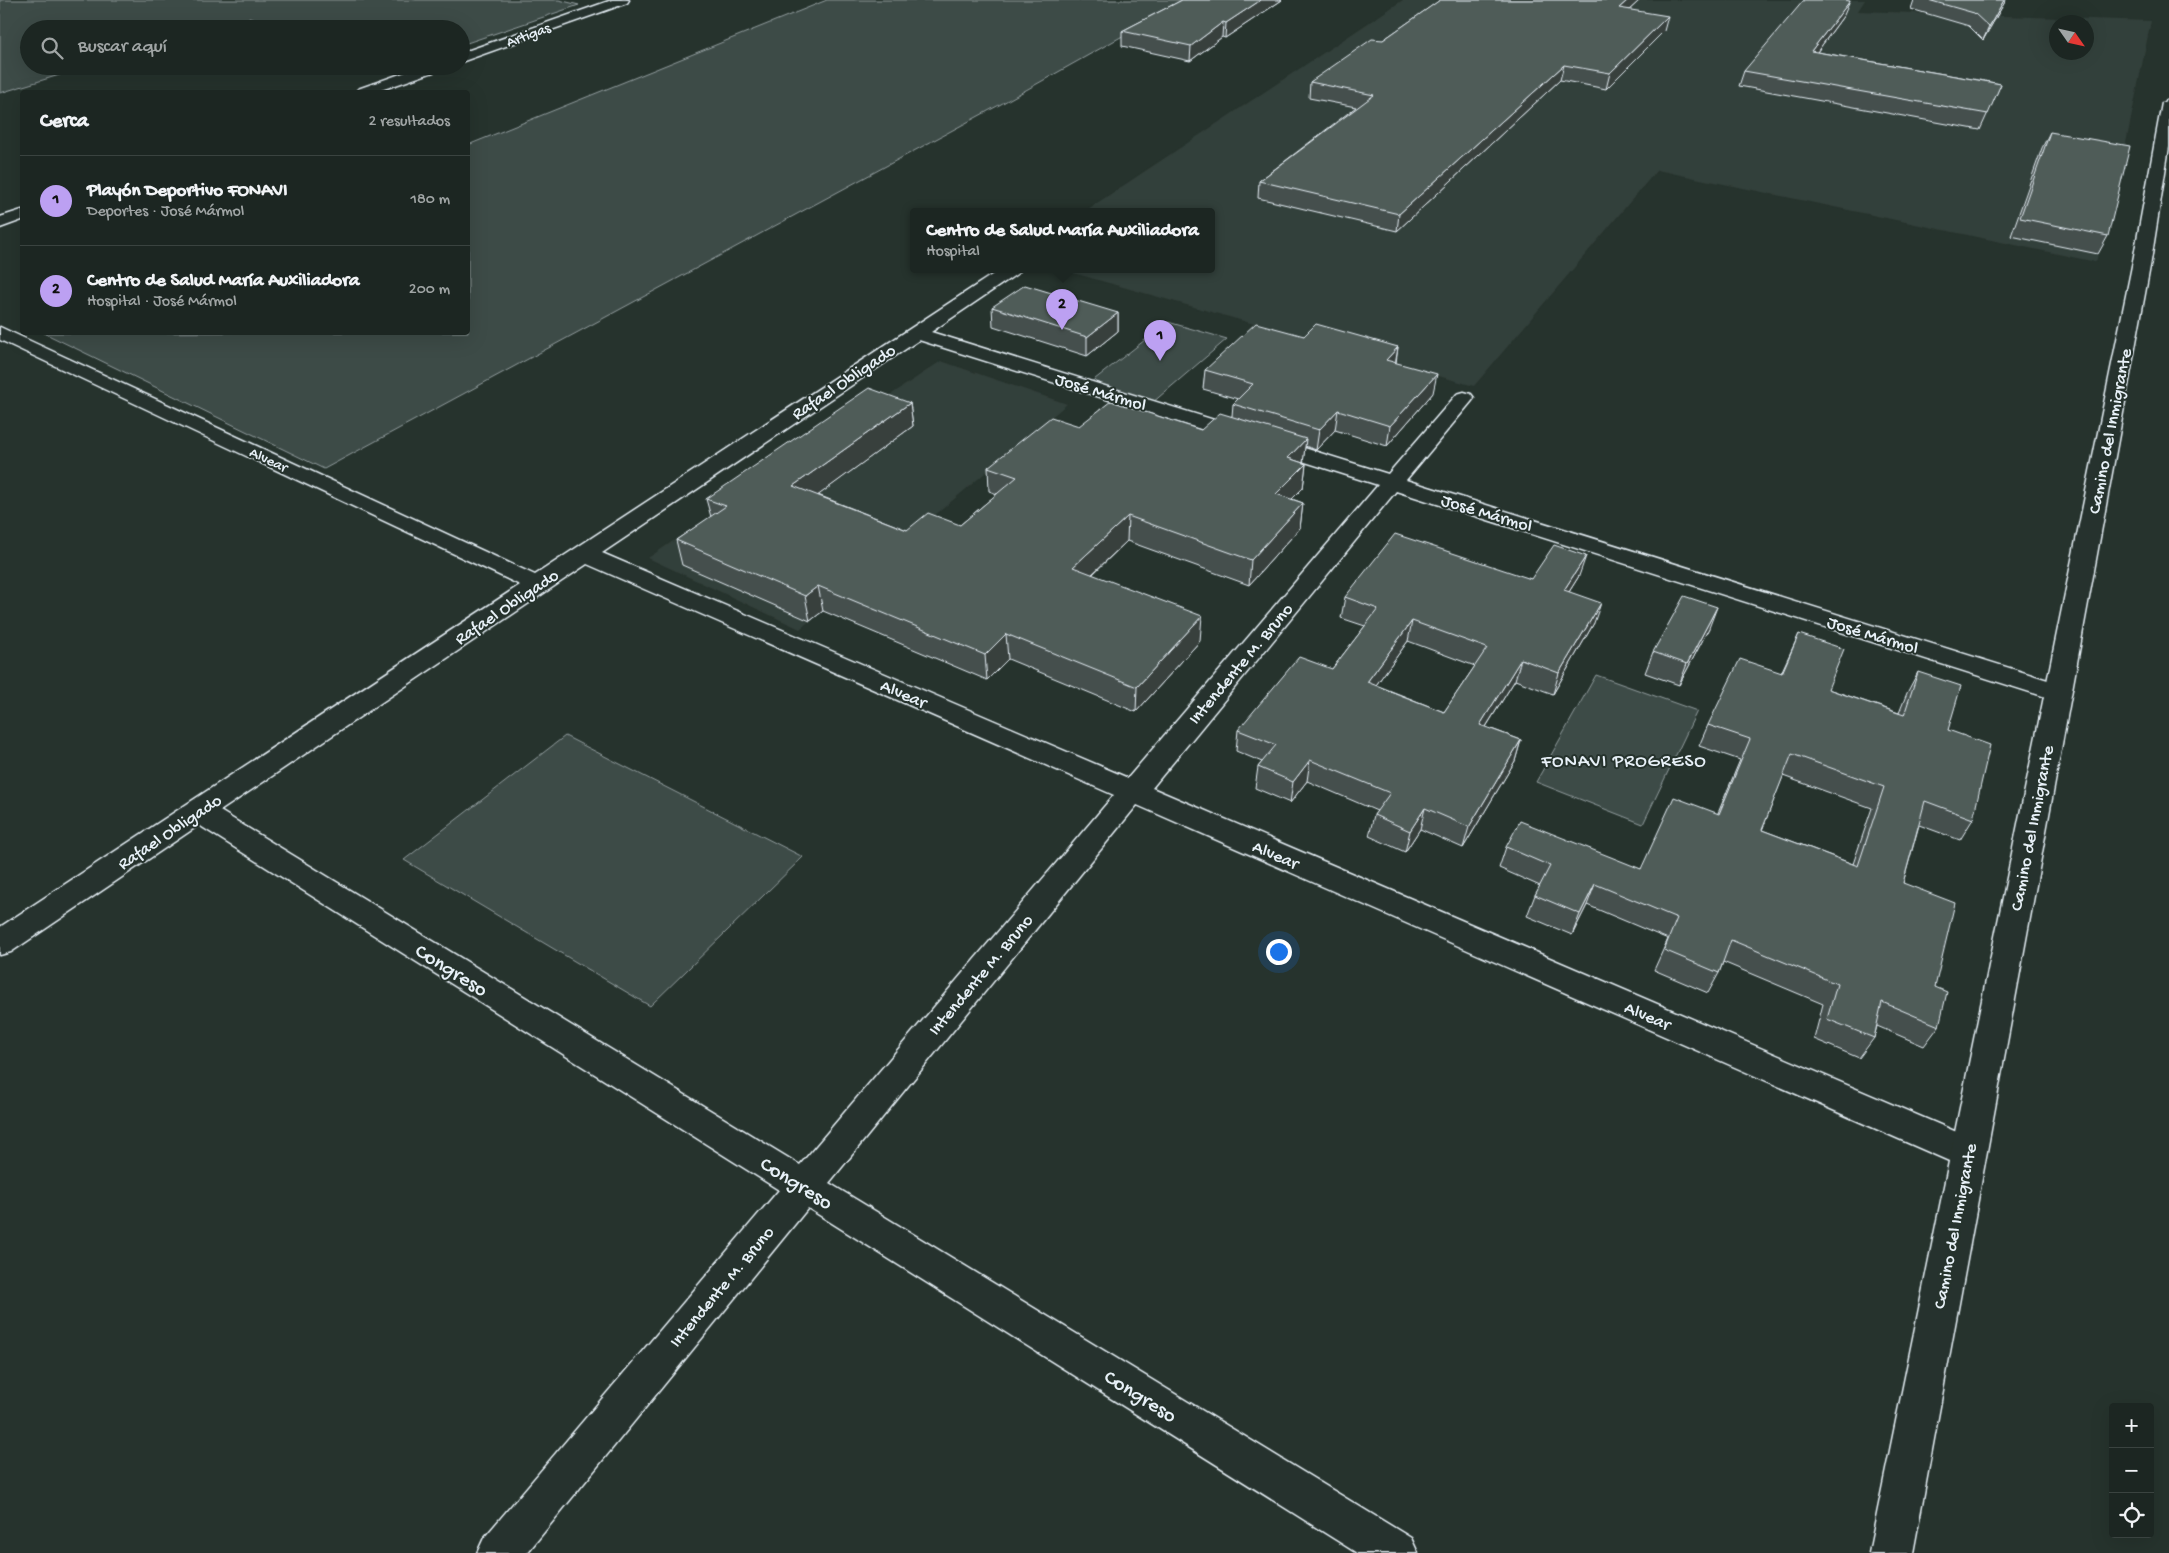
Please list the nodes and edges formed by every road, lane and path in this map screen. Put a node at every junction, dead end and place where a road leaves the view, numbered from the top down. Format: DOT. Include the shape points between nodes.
graph roads {
  1 [pos="623,0"];
  2 [pos="470,55"];
  3 [pos="411,75"];
  4 [pos="369,90"];
  5 [pos="2169,103"];
  6 [pos="20,216"];
  7 [pos="0,223"];
  8 [pos="1006,273"];
  9 [pos="0,333"];
  10 [pos="916,333"];
  11 [pos="1464,398"];
  12 [pos="1391,482"];
  13 [pos="584,554"];
  14 [pos="538,585"];
  15 [pos="2058,692"];
  16 [pos="1132,792"];
  17 [pos="198,812"];
  18 [pos="0,943"];
  19 [pos="1968,1153"];
  20 [pos="804,1186"];
  21 [pos="498,1553"];
  22 [pos="1396,1553"];
  23 [pos="1891,1553"];
  1 -- 2 [label="street, Artigas"];
  3 -- 4 [label="street"];
  5 -- 15 [label="street, Camino del Inmigrante" via="2142,261"];
  6 -- 7 [label="street"];
  8 -- 10 [label="street, Rafael Obligado"];
  9 -- 14 [label="street, Alvear"];
  10 -- 12 [label="street, José Mármol"];
  10 -- 13 [label="street, Rafael Obligado"];
  11 -- 12 [label="street, Intendente M. Bruno"];
  12 -- 15 [label="street, José Mármol"];
  12 -- 16 [label="street, Intendente M. Bruno"];
  13 -- 14 [label="street, Rafael Obligado"];
  13 -- 16 [label="street, Alvear"];
  14 -- 17 [label="street, Rafael Obligado"];
  15 -- 19 [label="street, Camino del Inmigrante"];
  16 -- 19 [label="street, Alvear"];
  16 -- 20 [label="street, Intendente M. Bruno"];
  17 -- 18 [label="street, Rafael Obligado"];
  17 -- 20 [label="street, Congreso"];
  19 -- 23 [label="street, Camino del Inmigrante"];
  20 -- 21 [label="street, Intendente M. Bruno"];
  20 -- 22 [label="street, Congreso"];
}
